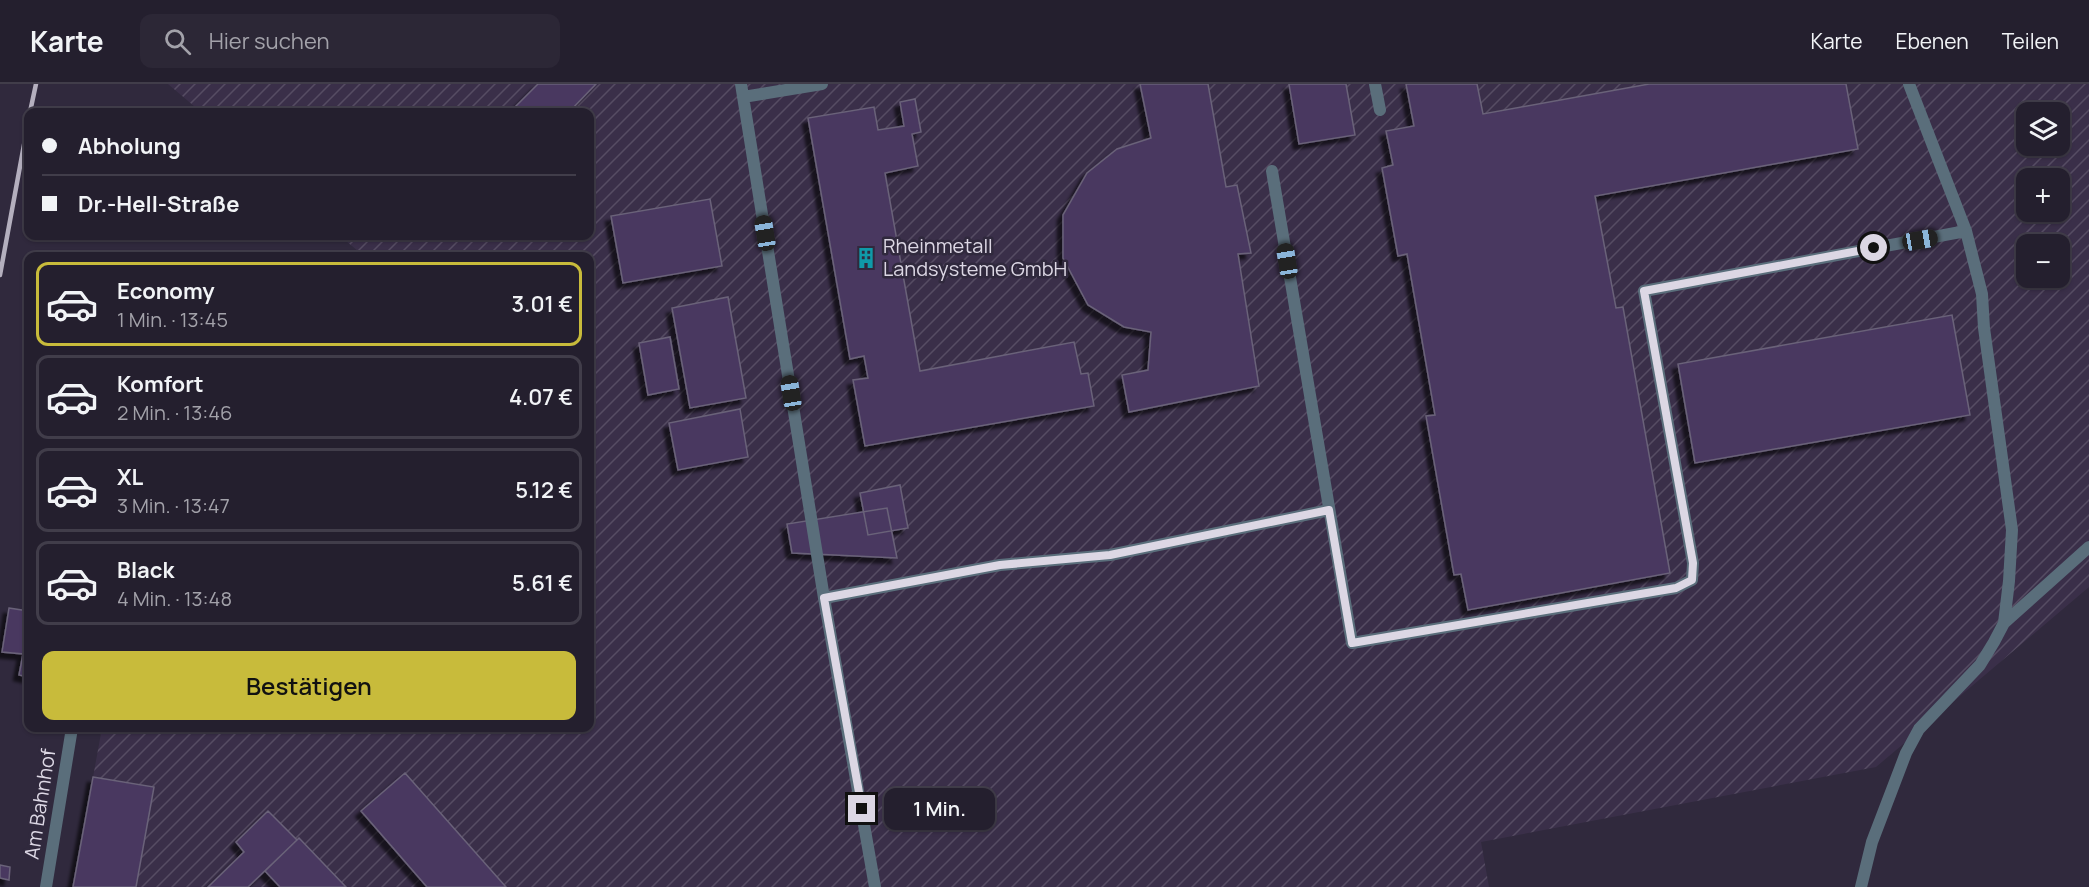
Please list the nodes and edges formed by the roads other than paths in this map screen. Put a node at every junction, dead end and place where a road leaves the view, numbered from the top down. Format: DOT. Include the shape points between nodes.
graph roads {
  1 [pos="822,84"];
  2 [pos="1376,84"];
  3 [pos="1909,84"];
  4 [pos="742,90"];
  5 [pos="1380,110"];
  6 [pos="1272,171"];
  7 [pos="1965,231"];
  8 [pos="1329,510"];
  9 [pos="2089,547"];
  10 [pos="824,598"];
  11 [pos="2004,623"];
  12 [pos="71,732"];
  13 [pos="46,887"];
  14 [pos="875,887"];
  15 [pos="1861,887"];
  1 -- 4 [label="street"];
  2 -- 5 [label="street"];
  3 -- 7 [label="street"];
  4 -- 10 [label="street"];
  6 -- 8 [label="street"];
  7 -- 8 [label="street" via="1644,291 1693,563 1692,580 1676,588 1352,643"];
  7 -- 11 [label="street" via="1982,294 2012,530"];
  8 -- 10 [label="street" via="1110,555 1000,565"];
  9 -- 11 [label="street"];
  10 -- 14 [label="street"];
  11 -- 15 [label="street" via="1980,665 1919,729 1872,842"];
  12 -- 13 [label="street, Am Bahnhof"];
}
